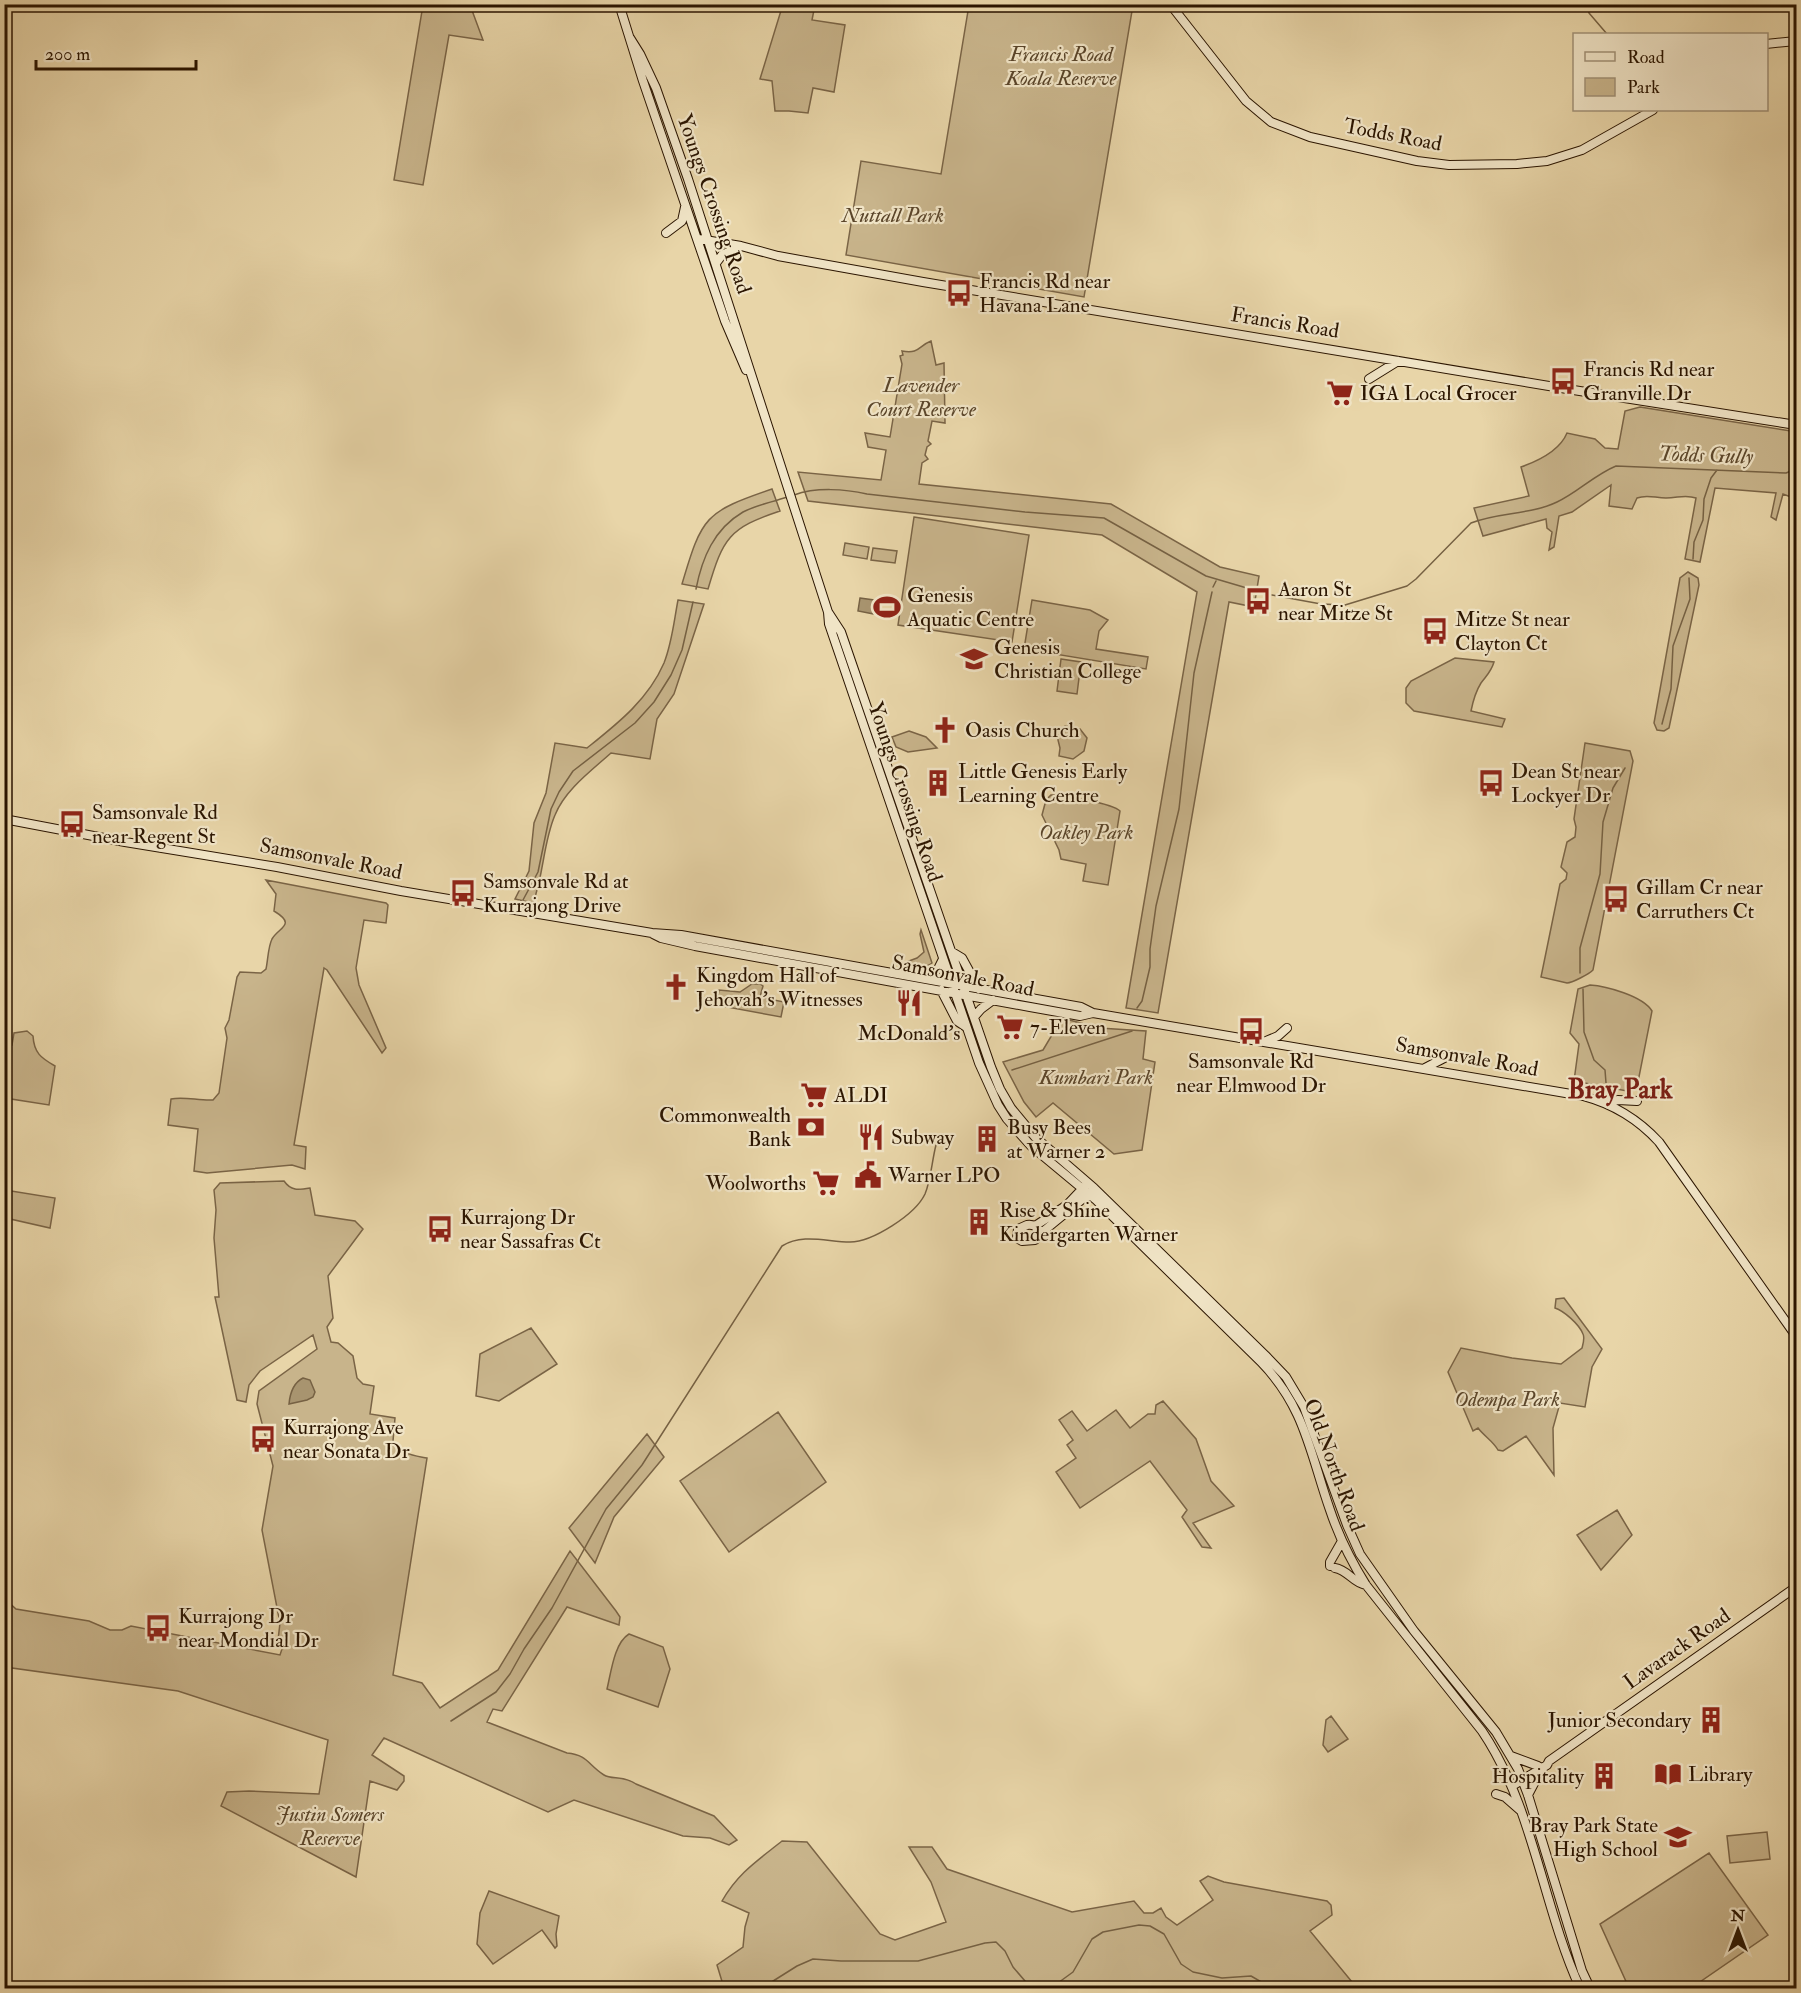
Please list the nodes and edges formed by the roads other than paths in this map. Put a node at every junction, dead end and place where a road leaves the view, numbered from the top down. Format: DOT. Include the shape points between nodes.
graph roads {
  1 [pos="619,4"];
  2 [pos="1170,4"];
  3 [pos="630,38"];
  4 [pos="1797,41"];
  5 [pos="1768,44"];
  6 [pos="650,75"];
  7 [pos="643,81"];
  8 [pos="1651,111"];
  9 [pos="686,204"];
  10 [pos="666,233"];
  11 [pos="704,242"];
  12 [pos="735,249"];
  13 [pos="768,253"];
  14 [pos="716,263"];
  15 [pos="1398,361"];
  16 [pos="1369,379"];
  17 [pos="753,385"];
  18 [pos="1793,424"];
  19 [pos="828,612"];
  20 [pos="4,819"];
  21 [pos="652,933"];
  22 [pos="952,952"];
  23 [pos="944,959"];
  24 [pos="922,978"];
  25 [pos="952,984"];
  26 [pos="963,986"];
  27 [pos="979,989"];
  28 [pos="941,990"];
  29 [pos="955,993"];
  30 [pos="966,995"];
  31 [pos="993,1000"];
  32 [pos="1093,1013"];
  33 [pos="974,1017"];
  34 [pos="966,1027"];
  35 [pos="1287,1028"];
  36 [pos="1265,1041"];
  37 [pos="1450,1055"];
  38 [pos="1425,1068"];
  39 [pos="1637,1101"];
  40 [pos="1605,1103"];
  41 [pos="1088,1189"];
  42 [pos="1035,1226"];
  43 [pos="1040,1234"];
  44 [pos="1797,1336"];
  45 [pos="1342,1541"];
  46 [pos="1366,1585"];
  47 [pos="1797,1587"];
  48 [pos="1511,1756"];
  49 [pos="1540,1767"];
  50 [pos="1522,1778"];
  51 [pos="1511,1783"];
  52 [pos="1496,1794"];
  53 [pos="1528,1795"];
  54 [pos="1521,1811"];
  55 [pos="1580,1989"];
  56 [pos="1590,1989"];
  1 -- 3 [label="main road, Youngs Crossing Road"];
  2 -- 8 [label="main road, Todds Road" via="1246,100 1271,122 1310,137 1417,161 1461,165 1547,161 1582,150"];
  3 -- 6 [label="main road, Youngs Crossing Road"];
  3 -- 7 [label="main road, Youngs Crossing Road"];
  4 -- 5 [label="main road"];
  6 -- 7 [label="main road"];
  6 -- 11 [label="main road, Youngs Crossing Road"];
  7 -- 9 [label="main road, Youngs Crossing Road"];
  9 -- 10 [label="main road" via="682,221"];
  9 -- 11 [label="main road, Youngs Crossing Road"];
  11 -- 12 [label="main road, Francis Road"];
  11 -- 13 [label="main road, Francis Road"];
  11 -- 14 [label="main road, Youngs Crossing Road"];
  11 -- 17 [label="main road, Youngs Crossing Road" via="725,321"];
  12 -- 13 [label="main road, Francis Road"];
  12 -- 14 [label="main road"];
  13 -- 15 [label="main road, Francis Road"];
  14 -- 17 [label="main road, Youngs Crossing Road"];
  15 -- 16 [label="main road"];
  15 -- 18 [label="main road, Francis Road"];
  17 -- 19 [label="main road, Youngs Crossing Road"];
  19 -- 22 [label="main road, Youngs Crossing Road" via="841,632"];
  19 -- 23 [label="main road, Youngs Crossing Road"];
  20 -- 21 [label="main road, Samsonvale Road"];
  21 -- 24 [label="main road, Samsonvale Road"];
  21 -- 28 [label="main road, Samsonvale Road" via="695,946"];
  22 -- 26 [label="main road, Youngs Crossing Road"];
  22 -- 27 [label="main road" via="962,958"];
  23 -- 24 [label="main road" via="938,969"];
  23 -- 25 [label="main road, Youngs Crossing Road"];
  24 -- 25 [label="main road, Samsonvale Road"];
  25 -- 26 [label="main road, Samsonvale Road"];
  25 -- 29 [label="main road, Old North Road"];
  26 -- 27 [label="main road, Samsonvale Road"];
  26 -- 30 [label="main road, Old North Road"];
  27 -- 32 [label="main road, Samsonvale Road" via="1081,1007"];
  28 -- 29 [label="main road, Samsonvale Road"];
  28 -- 34 [label="main road" via="957,1021"];
  29 -- 30 [label="main road, Samsonvale Road"];
  29 -- 34 [label="main road, Old North Road"];
  30 -- 31 [label="main road, Samsonvale Road"];
  30 -- 33 [label="main road, Old North Road"];
  31 -- 32 [label="main road, Samsonvale Road" via="1080,1016"];
  31 -- 33 [label="main road"];
  32 -- 36 [label="main road, Samsonvale Road"];
  33 -- 41 [label="main road, Old North Road" via="996,1081 1011,1108"];
  34 -- 41 [label="main road, Old North Road" via="986,1081 1007,1119 1043,1158"];
  35 -- 36 [label="main road"];
  36 -- 38 [label="main road, Samsonvale Road"];
  37 -- 38 [label="main road"];
  38 -- 40 [label="main road, Samsonvale Road" via="1574,1093"];
  39 -- 40 [label="main road"];
  40 -- 44 [label="main road, Samsonvale Road" via="1636,1121 1665,1150"];
  41 -- 42 [label="main road"];
  41 -- 43 [label="main road"];
  41 -- 45 [label="main road, Old North Road" via="1278,1381 1302,1423"];
  41 -- 48 [label="main road, Old North Road" via="1286,1377 1304,1407 1360,1554 1414,1631 1488,1720"];
  42 -- 43 [label="main road"];
  42 -- 43 [label="main road" via="1019,1228 1017,1238 1033,1241"];
  45 -- 46 [label="main road, Old North Road"];
  45 -- 46 [label="main road" via="1330,1562 1332,1567"];
  46 -- 51 [label="main road, Old North Road" via="1482,1731"];
  47 -- 49 [label="main road, Lavarack Road"];
  48 -- 49 [label="main road"];
  48 -- 50 [label="main road, Old North Road"];
  49 -- 50 [label="main road, Lavarack Road"];
  49 -- 53 [label="main road"];
  50 -- 51 [label="main road, Lavarack Road"];
  50 -- 53 [label="main road, Old North Road"];
  51 -- 54 [label="main road, Old North Road"];
  52 -- 54 [label="main road"];
  53 -- 56 [label="main road, Old North Road"];
  54 -- 55 [label="main road, Old North Road"];
}
